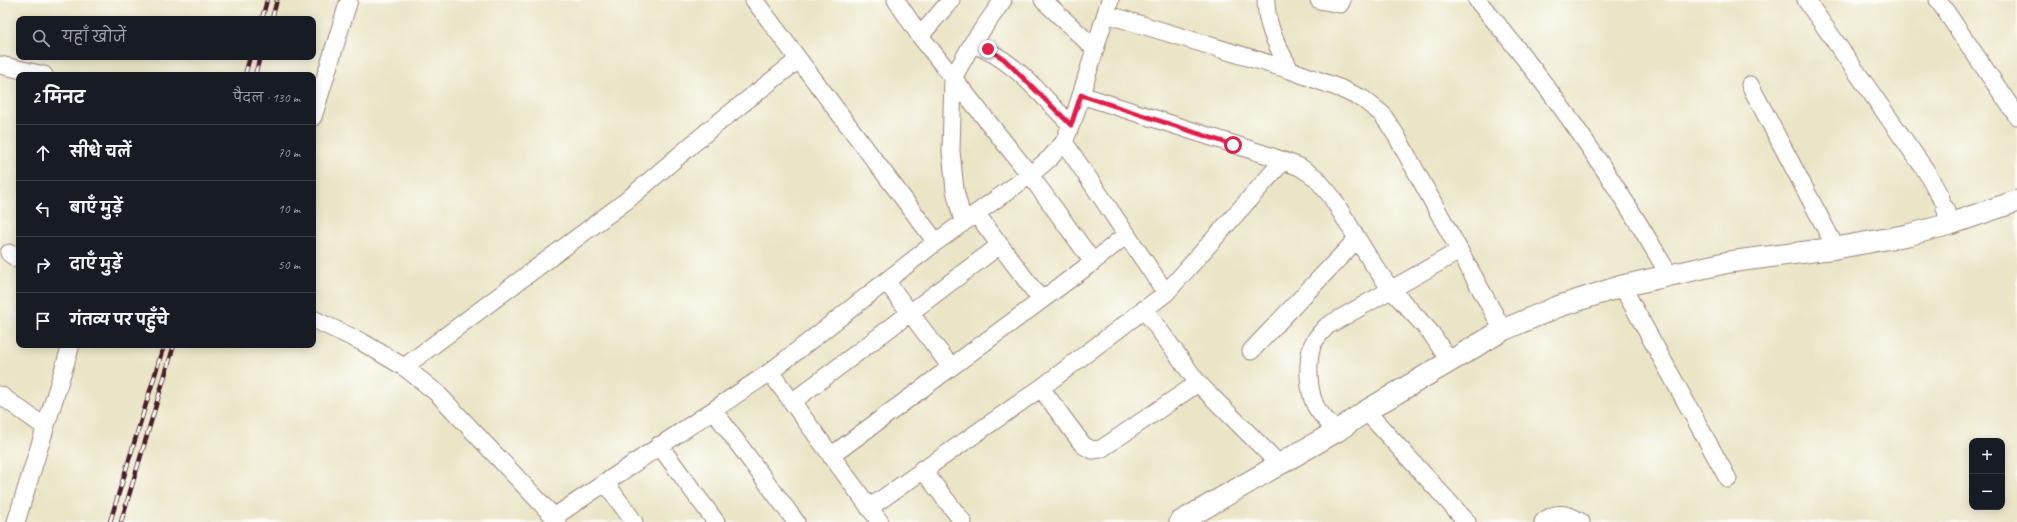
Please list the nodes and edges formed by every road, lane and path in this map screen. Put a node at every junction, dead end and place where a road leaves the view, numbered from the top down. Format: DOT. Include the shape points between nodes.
graph roads {
  1 [pos="350,0"];
  2 [pos="754,0"];
  3 [pos="896,0"];
  4 [pos="951,0"];
  5 [pos="1003,0"];
  6 [pos="1043,0"];
  7 [pos="1266,0"];
  8 [pos="1319,0"];
  9 [pos="1342,0"];
  10 [pos="1477,0"];
  11 [pos="1806,0"];
  12 [pos="1938,0"];
  13 [pos="1108,7"];
  14 [pos="920,36"];
  15 [pos="972,44"];
  16 [pos="1095,49"];
  17 [pos="798,60"];
  18 [pos="0,65"];
  19 [pos="1290,70"];
  20 [pos="31,72"];
  21 [pos="953,78"];
  22 [pos="1750,85"];
  23 [pos="1081,95"];
  24 [pos="316,108"];
  25 [pos="2017,116"];
  26 [pos="1071,125"];
  27 [pos="1064,142"];
  28 [pos="1283,161"];
  29 [pos="1030,175"];
  30 [pos="2017,201"];
  31 [pos="1945,210"];
  32 [pos="969,218"];
  33 [pos="1127,234"];
  34 [pos="1357,239"];
  35 [pos="936,242"];
  36 [pos="1000,245"];
  37 [pos="1836,248"];
  38 [pos="1459,251"];
  39 [pos="1093,262"];
  40 [pos="1669,275"];
  41 [pos="886,281"];
  42 [pos="1622,286"];
  43 [pos="1390,288"];
  44 [pos="1166,293"];
  45 [pos="1041,300"];
  46 [pos="1144,309"];
  47 [pos="910,313"];
  48 [pos="316,320"];
  49 [pos="1503,330"];
  50 [pos="69,348"];
  51 [pos="1251,351"];
  52 [pos="1450,362"];
  53 [pos="404,367"];
  54 [pos="951,367"];
  55 [pos="770,372"];
  56 [pos="1198,383"];
  57 [pos="1041,388"];
  58 [pos="0,395"];
  59 [pos="792,402"];
  60 [pos="714,411"];
  61 [pos="1366,411"];
  62 [pos="45,427"];
  63 [pos="1337,431"];
  64 [pos="659,445"];
  65 [pos="831,456"];
  66 [pos="1279,464"];
  67 [pos="922,469"];
  68 [pos="1728,479"];
  69 [pos="605,482"];
  70 [pos="869,508"];
  71 [pos="555,520"];
  72 [pos="16,522"];
  73 [pos="634,522"];
  74 [pos="716,522"];
  75 [pos="796,522"];
  76 [pos="880,522"];
  77 [pos="963,522"];
  78 [pos="1180,522"];
  79 [pos="1467,522"];
  80 [pos="1543,522"];
  81 [pos="1581,522"];
  1 -- 24 [label="street"];
  2 -- 17 [label="street"];
  3 -- 14 [label="street"];
  4 -- 14 [label="street"];
  5 -- 15 [label="street"];
  6 -- 16 [label="street"];
  7 -- 19 [label="street" via="1267,19 1273,37"];
  8 -- 9 [label="street" via="1340,4"];
  10 -- 40 [label="street" via="1540,76 1590,146 1635,215"];
  11 -- 31 [label="street" via="1911,148"];
  12 -- 25 [label="street"];
  13 -- 16 [label="street"];
  13 -- 19 [label="street"];
  14 -- 21 [label="street"];
  15 -- 21 [label="street"];
  15 -- 26 [label="street" via="988,49 1004,59"];
  16 -- 23 [label="street"];
  17 -- 35 [label="street"];
  17 -- 53 [label="street" via="709,130 626,201"];
  18 -- 20 [label="street"];
  19 -- 38 [label="street" via="1364,99 1382,114"];
  21 -- 29 [label="street"];
  21 -- 32 [label="street" via="951,151 955,190"];
  22 -- 37 [label="street"];
  23 -- 26 [label="street"];
  23 -- 28 [label="street"];
  26 -- 27 [label="street"];
  27 -- 29 [label="street"];
  27 -- 33 [label="street"];
  28 -- 34 [label="street" via="1300,167 1316,178 1331,196"];
  28 -- 44 [label="street"];
  29 -- 32 [label="street"];
  29 -- 39 [label="street"];
  30 -- 31 [label="street"];
  31 -- 37 [label="street" via="1908,235"];
  32 -- 35 [label="street"];
  32 -- 36 [label="street"];
  33 -- 39 [label="street"];
  33 -- 44 [label="street"];
  34 -- 43 [label="street"];
  34 -- 51 [label="street"];
  35 -- 41 [label="street"];
  36 -- 45 [label="street"];
  36 -- 47 [label="street"];
  37 -- 40 [label="street" via="1729,262"];
  38 -- 43 [label="street"];
  38 -- 49 [label="street"];
  39 -- 45 [label="street"];
  40 -- 42 [label="street"];
  41 -- 47 [label="street"];
  41 -- 55 [label="street"];
  42 -- 49 [label="street" via="1557,307"];
  42 -- 68 [label="street"];
  43 -- 52 [label="street" via="1431,333"];
  43 -- 63 [label="street" via="1327,326 1312,345 1310,391 1315,405"];
  44 -- 46 [label="street"];
  45 -- 54 [label="street"];
  46 -- 56 [label="street"];
  46 -- 57 [label="street"];
  47 -- 54 [label="street"];
  47 -- 59 [label="street"];
  48 -- 53 [label="street" via="362,342"];
  49 -- 52 [label="street"];
  50 -- 62 [label="street"];
  52 -- 61 [label="street"];
  53 -- 71 [label="street" via="437,393"];
  54 -- 65 [label="street"];
  55 -- 59 [label="street"];
  55 -- 60 [label="street"];
  56 -- 57 [label="street" via="1101,449 1092,450 1083,446"];
  56 -- 66 [label="street"];
  57 -- 67 [label="street"];
  58 -- 62 [label="street"];
  59 -- 65 [label="street"];
  60 -- 64 [label="street"];
  60 -- 75 [label="street"];
  61 -- 63 [label="street"];
  61 -- 79 [label="street"];
  62 -- 72 [label="street"];
  63 -- 66 [label="street"];
  64 -- 69 [label="street"];
  64 -- 74 [label="street"];
  65 -- 70 [label="street"];
  66 -- 78 [label="street"];
  67 -- 70 [label="street"];
  67 -- 77 [label="street"];
  69 -- 71 [label="street"];
  69 -- 73 [label="street"];
  70 -- 76 [label="street"];
  80 -- 81 [label="street" via="1558,514 1571,516"];
}
